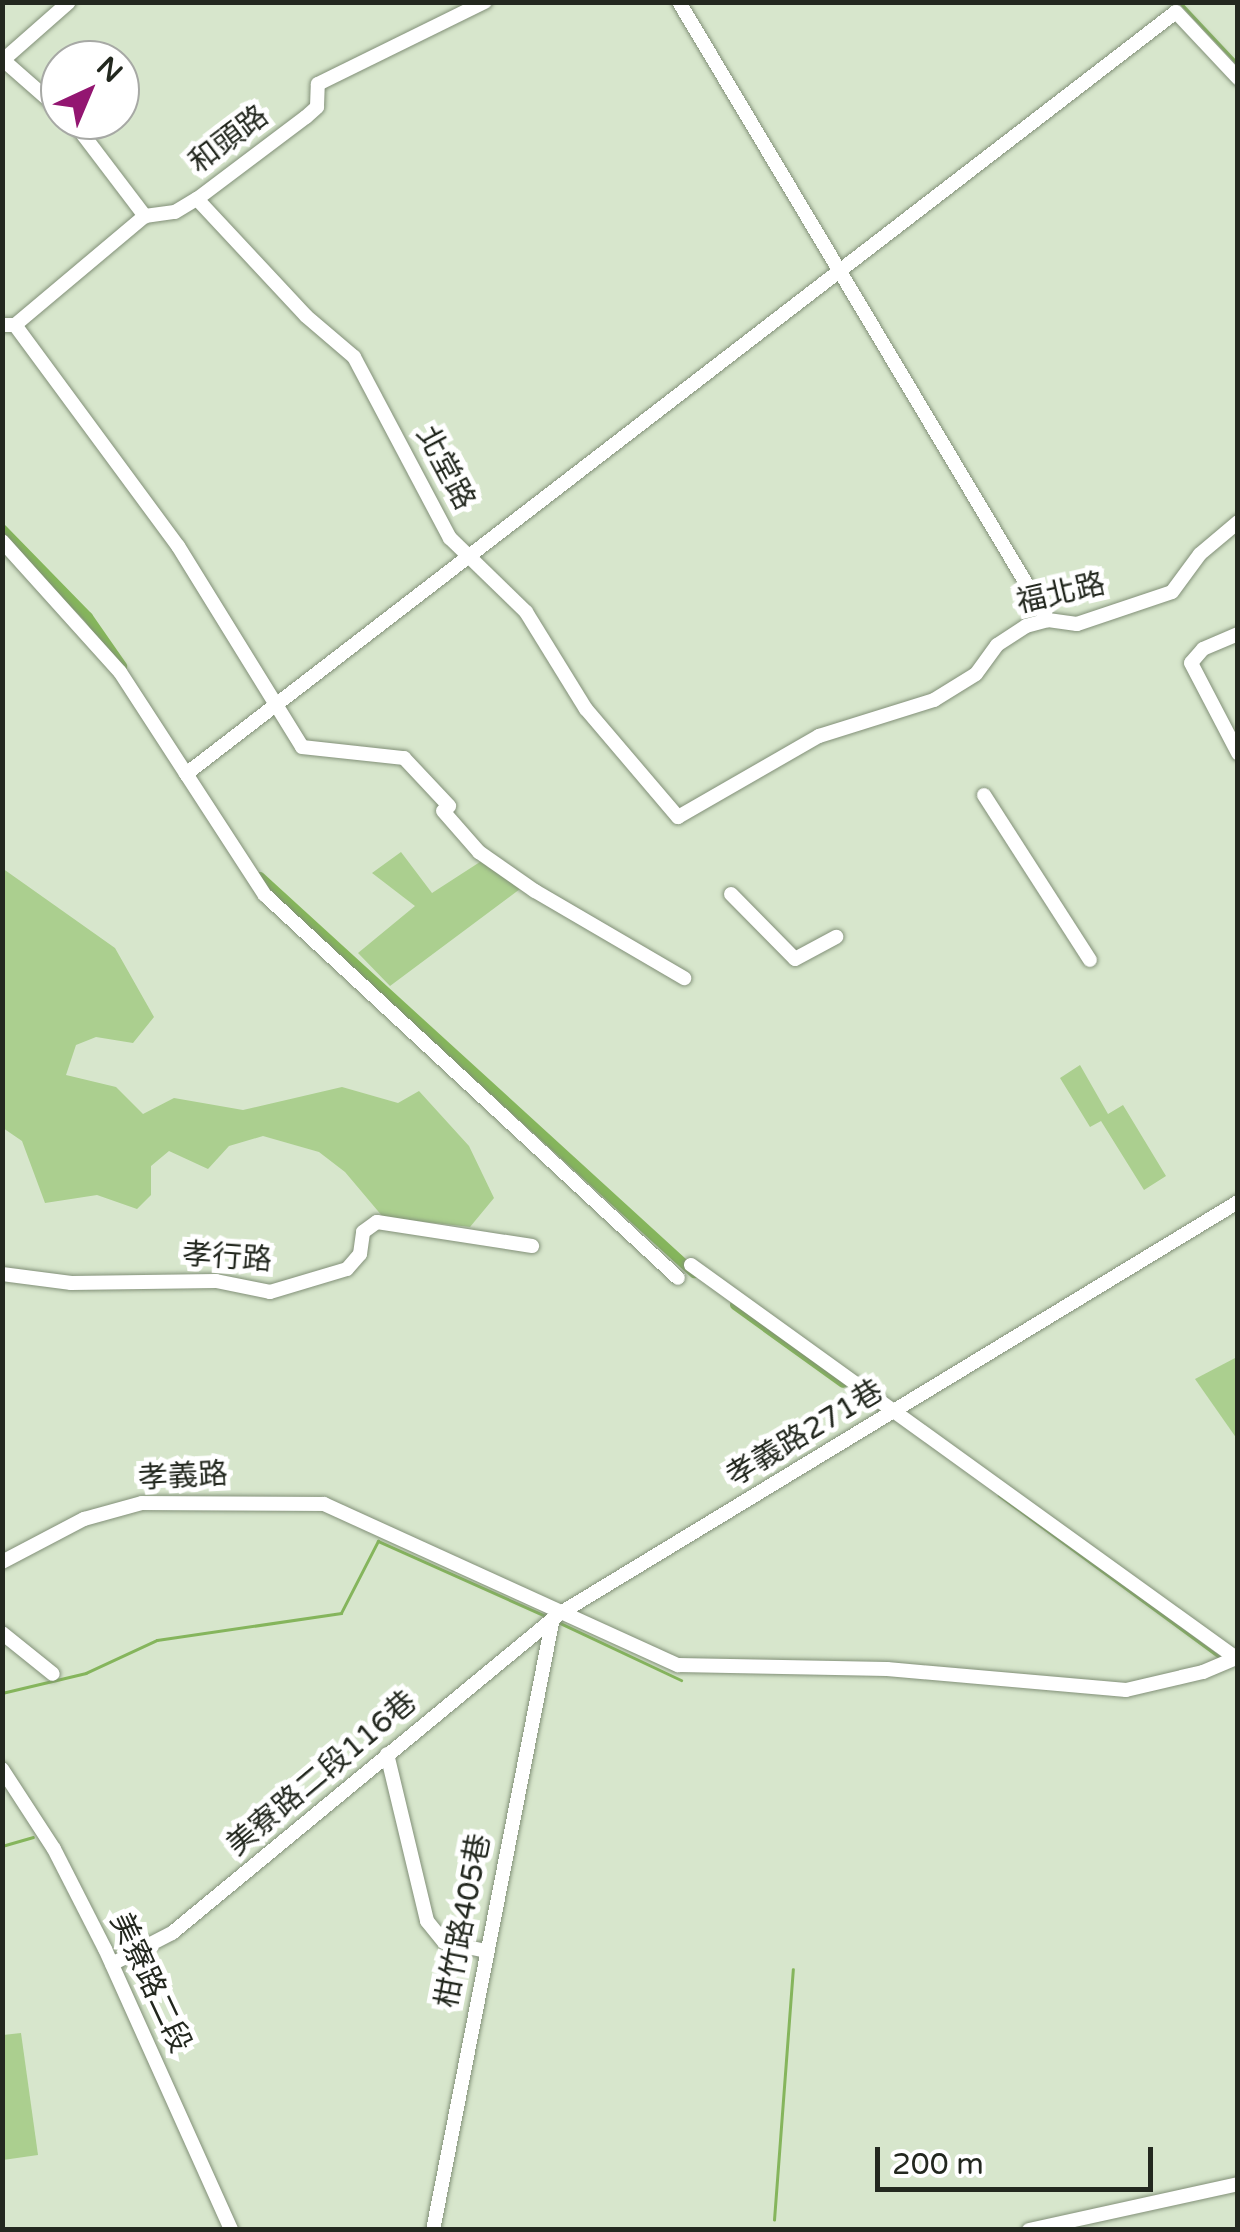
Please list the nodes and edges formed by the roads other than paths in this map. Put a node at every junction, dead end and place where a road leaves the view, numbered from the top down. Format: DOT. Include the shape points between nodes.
graph roads {
  1 [pos="69,2"];
  2 [pos="485,2"];
  3 [pos="679,2"];
  4 [pos="3,60"];
  5 [pos="1238,78"];
  6 [pos="40,92"];
  7 [pos="87,140"];
  8 [pos="197,199"];
  9 [pos="145,216"];
  10 [pos="839,272"];
  11 [pos="9,325"];
  12 [pos="1238,522"];
  13 [pos="2,541"];
  14 [pos="470,556"];
  15 [pos="1048,620"];
  16 [pos="1238,634"];
  17 [pos="277,705"];
  18 [pos="1238,753"];
  19 [pos="186,774"];
  20 [pos="729,791"];
  21 [pos="984,795"];
  22 [pos="731,894"];
  23 [pos="836,938"];
  24 [pos="1090,960"];
  25 [pos="684,978"];
  26 [pos="1238,1202"];
  27 [pos="532,1246"];
  28 [pos="692,1265"];
  29 [pos="2,1274"];
  30 [pos="678,1278"];
  31 [pos="895,1412"];
  32 [pos="2,1562"];
  33 [pos="555,1619"];
  34 [pos="2,1633"];
  35 [pos="1237,1657"];
  36 [pos="53,1674"];
  37 [pos="387,1754"];
  38 [pos="2,1770"];
  39 [pos="486,1951"];
  40 [pos="112,1964"];
  41 [pos="1238,2184"];
  42 [pos="231,2230"];
  43 [pos="433,2230"];
  44 [pos="1029,2230"];
  1 -- 4 [label="street"];
  2 -- 8 [label="street, 和頭路" via="318,84 317,106"];
  3 -- 10 [label="street"];
  4 -- 6 [label="street"];
  5 -- 10 [label="street" via="1176,12"];
  7 -- 9 [label="street"];
  8 -- 9 [label="street, 和頭路" via="175,212"];
  8 -- 14 [label="street, 北堂路" via="306,316 354,357 450,538"];
  9 -- 11 [label="street, 和頭路"];
  10 -- 14 [label="street"];
  10 -- 15 [label="street"];
  11 -- 17 [label="street" via="178,546"];
  12 -- 15 [label="street, 福北路" via="1200,554 1172,592 1077,624"];
  13 -- 19 [label="street" via="110,659"];
  14 -- 17 [label="street"];
  14 -- 20 [label="street, 北堂路" via="526,612 586,709 670,812 691,812"];
  15 -- 20 [label="street, 福北路" via="1011,633 976,674 934,700 819,736"];
  16 -- 18 [label="street" via="1203,649 1191,663"];
  17 -- 19 [label="street"];
  17 -- 25 [label="street" via="302,747 404,758 479,852"];
  19 -- 30 [label="street" via="265,895"];
  21 -- 24 [label="street"];
  22 -- 23 [label="street" via="795,960"];
  26 -- 31 [label="street, 孝義路271巷"];
  27 -- 29 [label="street, 孝行路" via="377,1222 363,1232 356,1262 346,1269 270,1292 216,1281 71,1282"];
  28 -- 31 [label="street"];
  31 -- 33 [label="street, 孝義路271巷"];
  31 -- 35 [label="street"];
  32 -- 33 [label="street, 孝義路" via="84,1519 142,1504 324,1504"];
  33 -- 35 [label="street, 孝義路" via="692,1667 887,1668 1126,1690"];
  33 -- 37 [label="street, 美寮路二段116巷"];
  33 -- 39 [label="street, 柑竹路405巷"];
  34 -- 36 [label="street"];
  37 -- 39 [label="street" via="427,1921 444,1942"];
  37 -- 40 [label="street, 美寮路二段116巷" via="172,1934"];
  38 -- 40 [label="street, 美寮路二段" via="54,1849"];
  39 -- 43 [label="street, 柑竹路405巷"];
  40 -- 42 [label="street, 美寮路二段"];
  41 -- 44 [label="street"];
}
